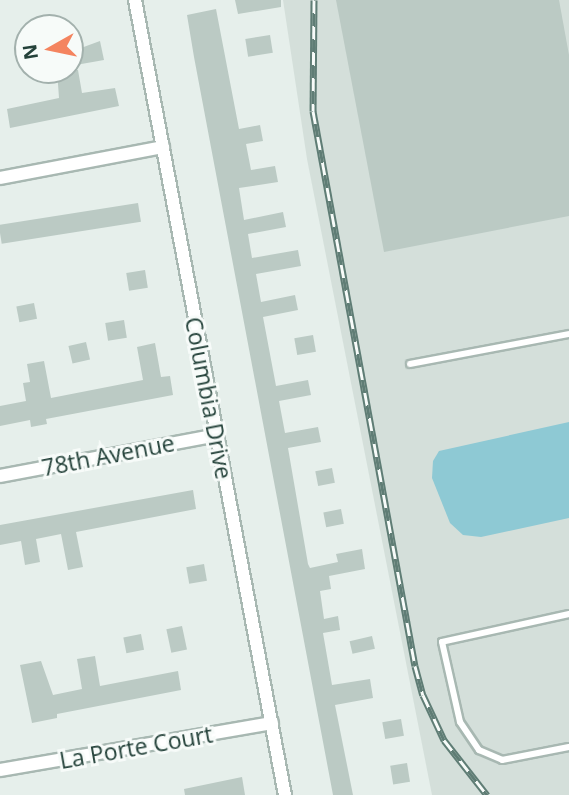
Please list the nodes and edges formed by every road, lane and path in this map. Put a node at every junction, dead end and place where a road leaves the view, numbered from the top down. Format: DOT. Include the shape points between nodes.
graph roads {
  1 [pos="135,0"];
  2 [pos="163,147"];
  3 [pos="0,178"];
  4 [pos="569,334"];
  5 [pos="410,365"];
  6 [pos="216,435"];
  7 [pos="0,476"];
  8 [pos="569,614"];
  9 [pos="272,723"];
  10 [pos="569,747"];
  11 [pos="0,770"];
  12 [pos="285,795"];
  1 -- 2 [label="street, Columbia Drive"];
  2 -- 3 [label="street"];
  2 -- 6 [label="street, Columbia Drive"];
  4 -- 5 [label="lane"];
  6 -- 7 [label="street, 78th Avenue"];
  6 -- 9 [label="street, Columbia Drive"];
  8 -- 10 [label="lane" via="442,642 460,722 479,750 502,760"];
  9 -- 11 [label="street, La Porte Court"];
  9 -- 12 [label="street, Columbia Drive"];
}
